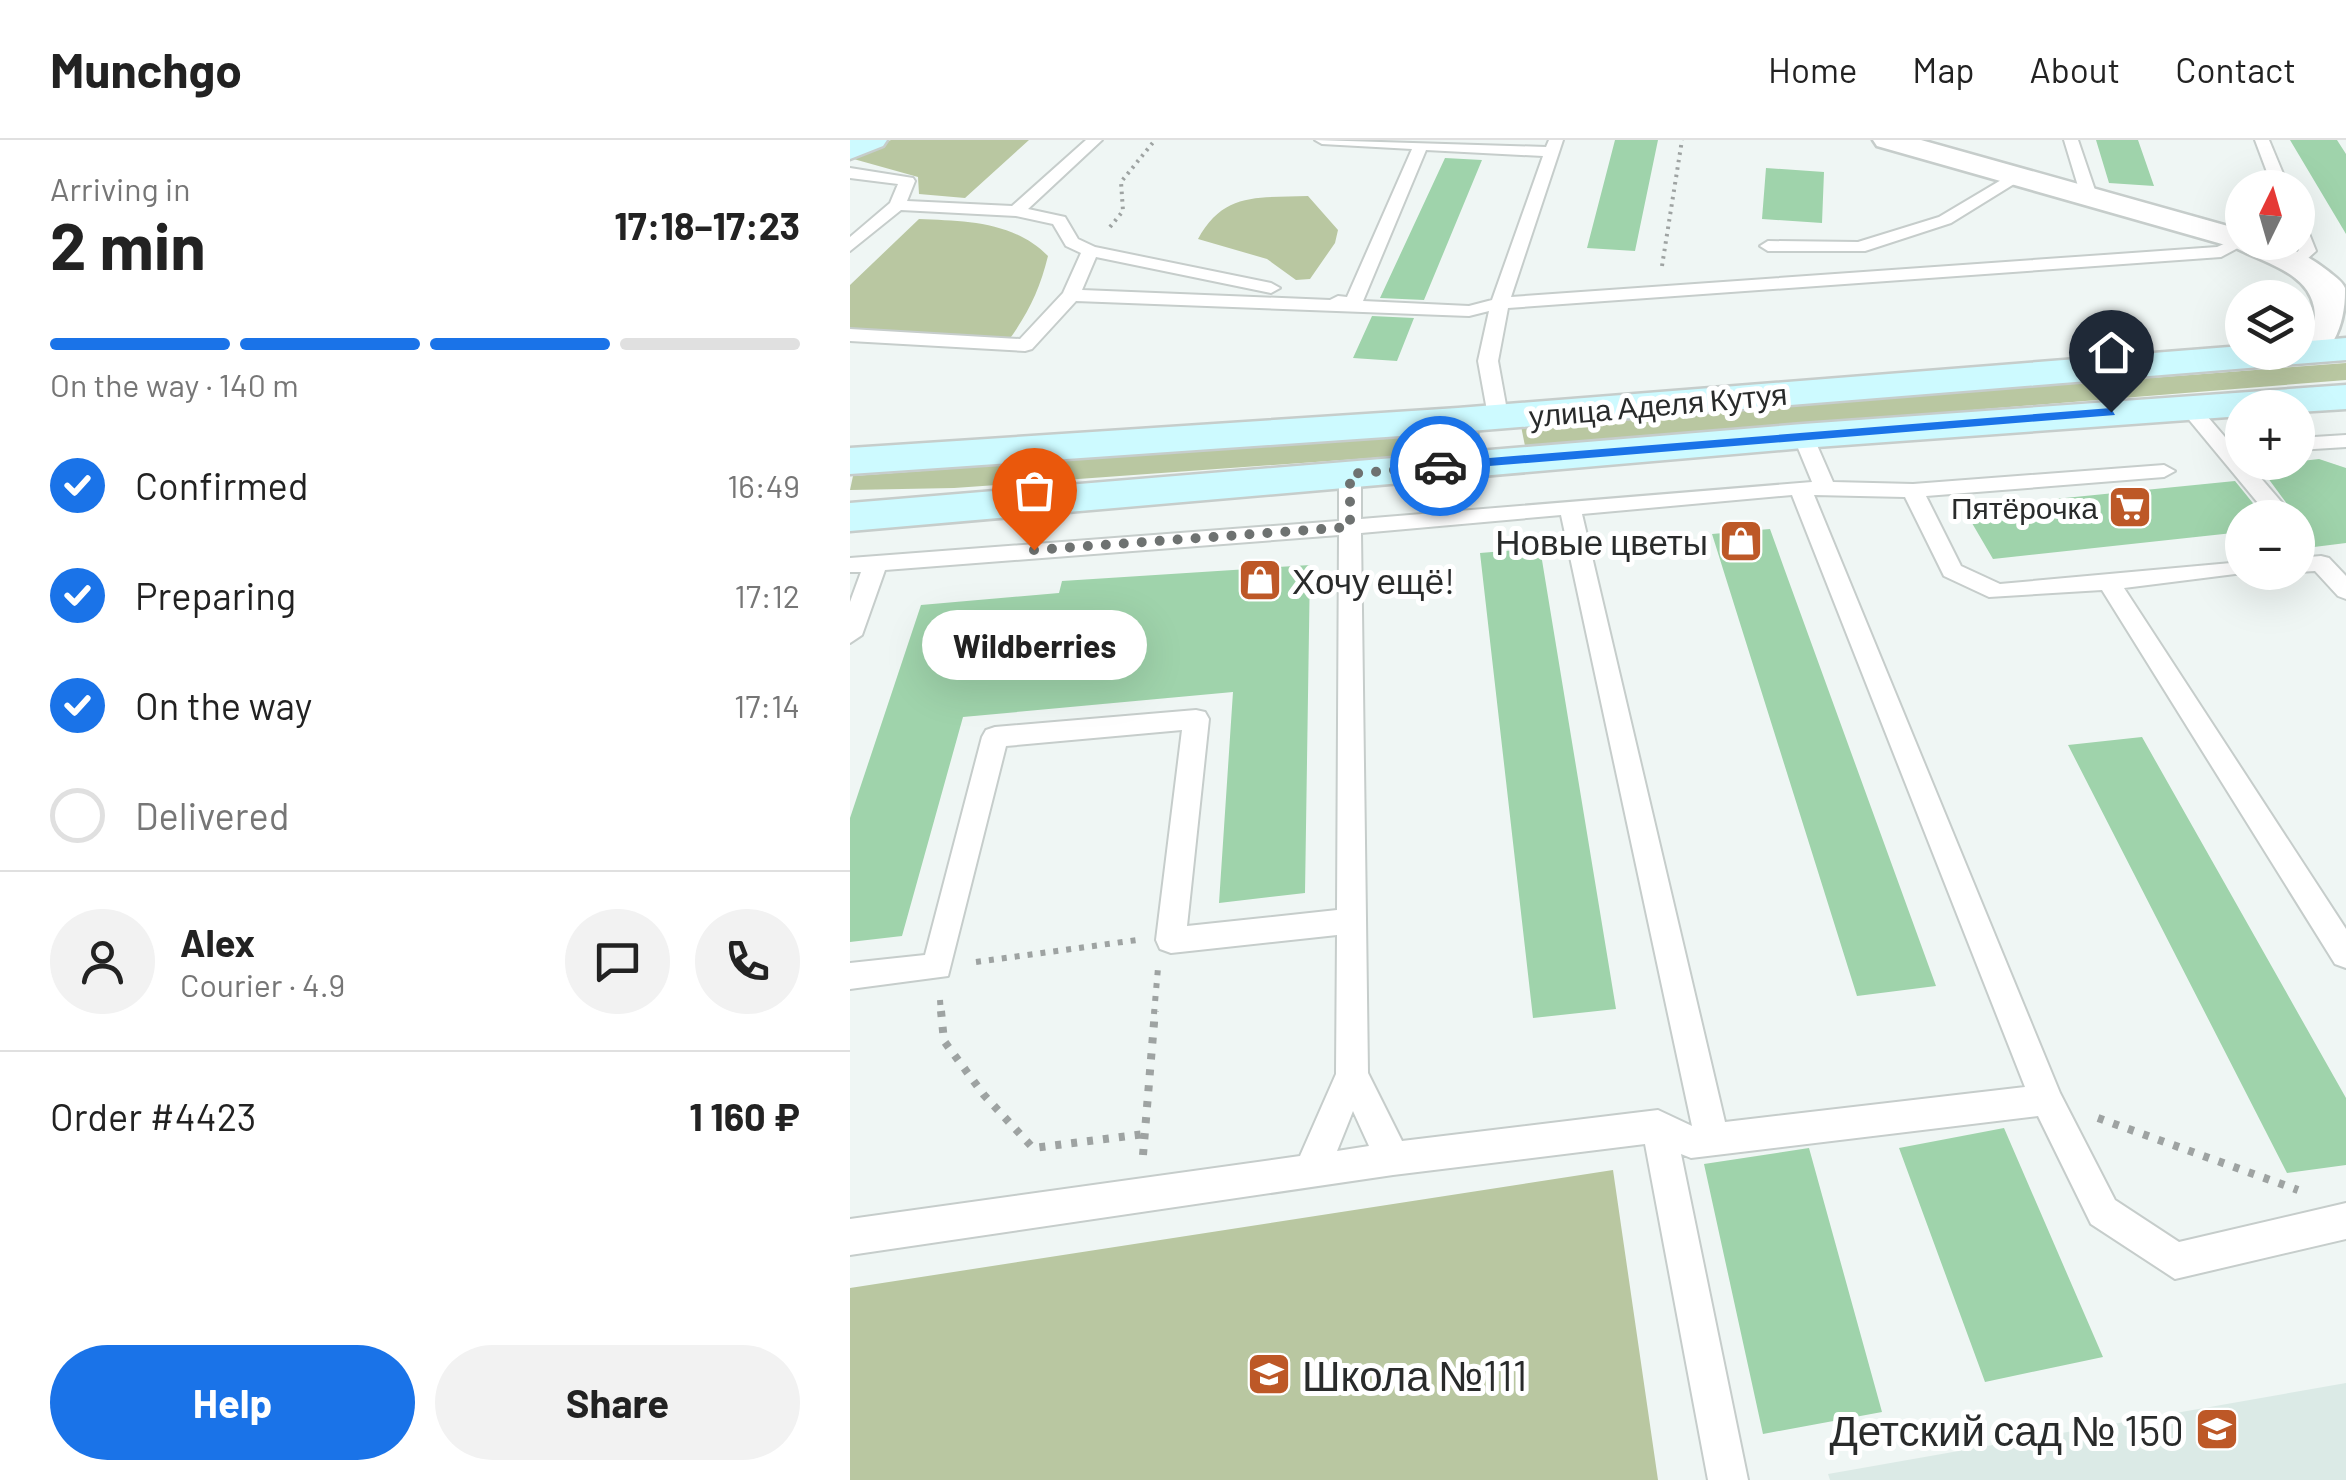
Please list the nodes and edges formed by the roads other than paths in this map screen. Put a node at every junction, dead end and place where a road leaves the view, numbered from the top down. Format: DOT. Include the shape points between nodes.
graph roads {
  1 [pos="872,140"];
  2 [pos="1095,140"];
  3 [pos="1322,140"];
  4 [pos="1889,140"];
  5 [pos="2071,140"];
  6 [pos="2262,140"];
  7 [pos="1421,145"];
  8 [pos="1555,146"];
  9 [pos="850,150"];
  10 [pos="2274,170"];
  11 [pos="850,173"];
  12 [pos="2019,176"];
  13 [pos="2089,196"];
  14 [pos="896,205"];
  15 [pos="1016,211"];
  16 [pos="2225,235"];
  17 [pos="850,246"];
  18 [pos="1768,246"];
  19 [pos="2225,250"];
  20 [pos="1090,252"];
  21 [pos="2291,260"];
  22 [pos="2300,260"];
  23 [pos="2298,263"];
  24 [pos="1071,295"];
  25 [pos="1500,303"];
  26 [pos="1352,304"];
  27 [pos="850,335"];
  28 [pos="2315,344"];
  29 [pos="2346,349"];
  30 [pos="2315,352"];
  31 [pos="2225,359"];
  32 [pos="2346,397"];
  33 [pos="2188,406"];
  34 [pos="1498,416"];
  35 [pos="1803,436"];
  36 [pos="2225,441"];
  37 [pos="2346,441"];
  38 [pos="2315,443"];
  39 [pos="1506,460"];
  40 [pos="855,463"];
  41 [pos="2164,471"];
  42 [pos="1350,474"];
  43 [pos="1812,487"];
  44 [pos="1913,491"];
  45 [pos="1570,507"];
  46 [pos="857,513"];
  47 [pos="1350,527"];
  48 [pos="876,562"];
  49 [pos="850,564"];
  50 [pos="2315,564"];
  51 [pos="2225,571"];
  52 [pos="2107,580"];
  53 [pos="2346,591"];
  54 [pos="850,635"];
  55 [pos="1350,921"];
  56 [pos="2346,956"];
  57 [pos="850,976"];
  58 [pos="1352,1074"];
  59 [pos="2047,1100"];
  60 [pos="1658,1126"];
  61 [pos="1712,1139"];
  62 [pos="1394,1159"];
  63 [pos="1311,1172"];
  64 [pos="2346,1221"];
  65 [pos="850,1237"];
  66 [pos="1728,1480"];
  1 -- 9 [label="main road"];
  2 -- 15 [label="lane"];
  3 -- 7 [label="lane"];
  4 -- 12 [label="street"];
  5 -- 13 [label="lane"];
  6 -- 10 [label="lane"];
  7 -- 8 [label="lane"];
  7 -- 26 [label="lane"];
  8 -- 25 [label="lane"];
  11 -- 14 [label="lane" via="908,181"];
  12 -- 13 [label="street"];
  12 -- 18 [label="lane" via="1945,220 1858,247"];
  13 -- 16 [label="street"];
  14 -- 15 [label="lane"];
  14 -- 17 [label="lane"];
  15 -- 20 [label="lane" via="1059,220 1072,242"];
  19 -- 25 [label="lane"];
  20 -- 24 [label="lane"];
  20 -- 26 [label="lane"];
  21 -- 23 [label="street"];
  22 -- 23 [label="lane"];
  23 -- 28 [label="street" via="2328,288 2334,320"];
  24 -- 26 [label="lane"];
  24 -- 27 [label="lane" via="1025,345"];
  25 -- 26 [label="lane" via="1469,311"];
  25 -- 34 [label="lane" via="1488,360"];
  29 -- 30 [label="main road, улица Аделя Кутуя"];
  31 -- 34 [label="main road, улица Аделя Кутуя"];
  32 -- 33 [label="main road, улица Аделя Кутуя"];
  33 -- 35 [label="main road, улица Аделя Кутуя"];
  33 -- 36 [label="lane"];
  34 -- 39 [label="main road"];
  34 -- 40 [label="main road, улица Аделя Кутуя"];
  35 -- 39 [label="main road, улица Аделя Кутуя"];
  35 -- 43 [label="lane"];
  37 -- 38 [label="lane"];
  39 -- 42 [label="main road, улица Аделя Кутуя"];
  41 -- 44 [label="lane"];
  42 -- 46 [label="main road, улица Аделя Кутуя"];
  42 -- 47 [label="lane"];
  43 -- 44 [label="lane"];
  43 -- 45 [label="lane"];
  43 -- 59 [label="lane"];
  44 -- 52 [label="lane" via="1952,570 1996,592"];
  45 -- 47 [label="lane"];
  45 -- 61 [label="lane"];
  47 -- 48 [label="lane"];
  47 -- 55 [label="lane"];
  48 -- 49 [label="lane"];
  48 -- 54 [label="lane"];
  50 -- 53 [label="lane"];
  51 -- 52 [label="lane"];
  52 -- 56 [label="lane"];
  55 -- 57 [label="lane" via="1166,939 1196,719 995,738 937,967"];
  55 -- 58 [label="lane"];
  58 -- 62 [label="lane"];
  58 -- 63 [label="lane"];
  59 -- 61 [label="lane"];
  59 -- 64 [label="lane" via="2103,1212 2175,1261"];
  60 -- 61 [label="lane" via="1691,1142"];
  60 -- 62 [label="lane"];
  60 -- 66 [label="lane"];
  62 -- 63 [label="lane"];
  63 -- 65 [label="lane"];
}
